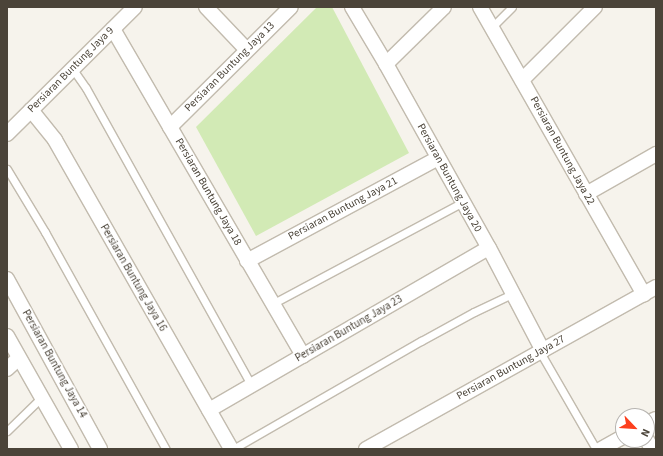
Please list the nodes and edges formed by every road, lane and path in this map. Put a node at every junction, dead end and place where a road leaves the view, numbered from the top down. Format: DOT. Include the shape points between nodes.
graph roads {
  1 [pos="135,7"];
  2 [pos="206,7"];
  3 [pos="291,7"];
  4 [pos="352,7"];
  5 [pos="444,7"];
  6 [pos="480,7"];
  7 [pos="512,7"];
  8 [pos="595,7"];
  9 [pos="492,27"];
  10 [pos="113,29"];
  11 [pos="247,50"];
  12 [pos="386,64"];
  13 [pos="72,68"];
  14 [pos="522,80"];
  15 [pos="31,110"];
  16 [pos="170,127"];
  17 [pos="7,134"];
  18 [pos="656,154"];
  19 [pos="438,158"];
  20 [pos="7,169"];
  21 [pos="586,194"];
  22 [pos="463,202"];
  23 [pos="489,248"];
  24 [pos="247,261"];
  25 [pos="7,279"];
  26 [pos="650,291"];
  27 [pos="514,294"];
  28 [pos="272,304"];
  29 [pos="7,336"];
  30 [pos="542,352"];
  31 [pos="303,356"];
  32 [pos="19,358"];
  33 [pos="7,369"];
  34 [pos="252,386"];
  35 [pos="42,397"];
  36 [pos="209,410"];
  37 [pos="7,431"];
  38 [pos="615,441"];
  39 [pos="71,449"];
  40 [pos="100,449"];
  41 [pos="166,449"];
  42 [pos="232,449"];
  43 [pos="366,449"];
  44 [pos="596,449"];
  45 [pos="601,449"];
  1 -- 10 [label="street, Persiaran Buntung Jaya 9"];
  2 -- 11 [label="street"];
  3 -- 11 [label="street, Persiaran Buntung Jaya 13"];
  4 -- 12 [label="street, Persiaran Buntung Jaya 20"];
  5 -- 12 [label="street"];
  6 -- 9 [label="street, Persiaran Buntung Jaya 22"];
  7 -- 9 [label="lane"];
  8 -- 14 [label="street"];
  9 -- 14 [label="street, Persiaran Buntung Jaya 22"];
  10 -- 13 [label="street, Persiaran Buntung Jaya 9"];
  10 -- 16 [label="street, Persiaran Buntung Jaya 18"];
  11 -- 16 [label="street, Persiaran Buntung Jaya 13"];
  12 -- 19 [label="street, Persiaran Buntung Jaya 20"];
  13 -- 15 [label="street, Persiaran Buntung Jaya 9"];
  13 -- 34 [label="lane" via="94,102"];
  14 -- 21 [label="street, Persiaran Buntung Jaya 22"];
  15 -- 17 [label="street, Persiaran Buntung Jaya 9"];
  15 -- 36 [label="street, Persiaran Buntung Jaya 16" via="54,140"];
  16 -- 24 [label="street, Persiaran Buntung Jaya 18"];
  18 -- 21 [label="street"];
  19 -- 22 [label="street, Persiaran Buntung Jaya 20"];
  19 -- 24 [label="street, Persiaran Buntung Jaya 21"];
  20 -- 41 [label="lane"];
  21 -- 26 [label="street, Persiaran Buntung Jaya 22"];
  22 -- 23 [label="street, Persiaran Buntung Jaya 20"];
  22 -- 28 [label="lane"];
  23 -- 27 [label="street, Persiaran Buntung Jaya 20"];
  23 -- 31 [label="street, Persiaran Buntung Jaya 23"];
  24 -- 28 [label="street, Persiaran Buntung Jaya 18"];
  25 -- 40 [label="street, Persiaran Buntung Jaya 14"];
  26 -- 30 [label="street, Persiaran Buntung Jaya 27"];
  27 -- 30 [label="street, Persiaran Buntung Jaya 20"];
  27 -- 42 [label="lane" via="421,341"];
  28 -- 31 [label="street, Persiaran Buntung Jaya 18"];
  29 -- 32 [label="street"];
  30 -- 43 [label="street, Persiaran Buntung Jaya 27"];
  30 -- 44 [label="lane, Persiaran Buntung Jaya 20"];
  31 -- 34 [label="street, Persiaran Buntung Jaya 23"];
  32 -- 33 [label="street"];
  32 -- 35 [label="street"];
  34 -- 36 [label="street, Persiaran Buntung Jaya 23"];
  35 -- 37 [label="lane"];
  35 -- 39 [label="street"];
  36 -- 42 [label="street, Persiaran Buntung Jaya 16"];
  38 -- 45 [label="street"];
}
